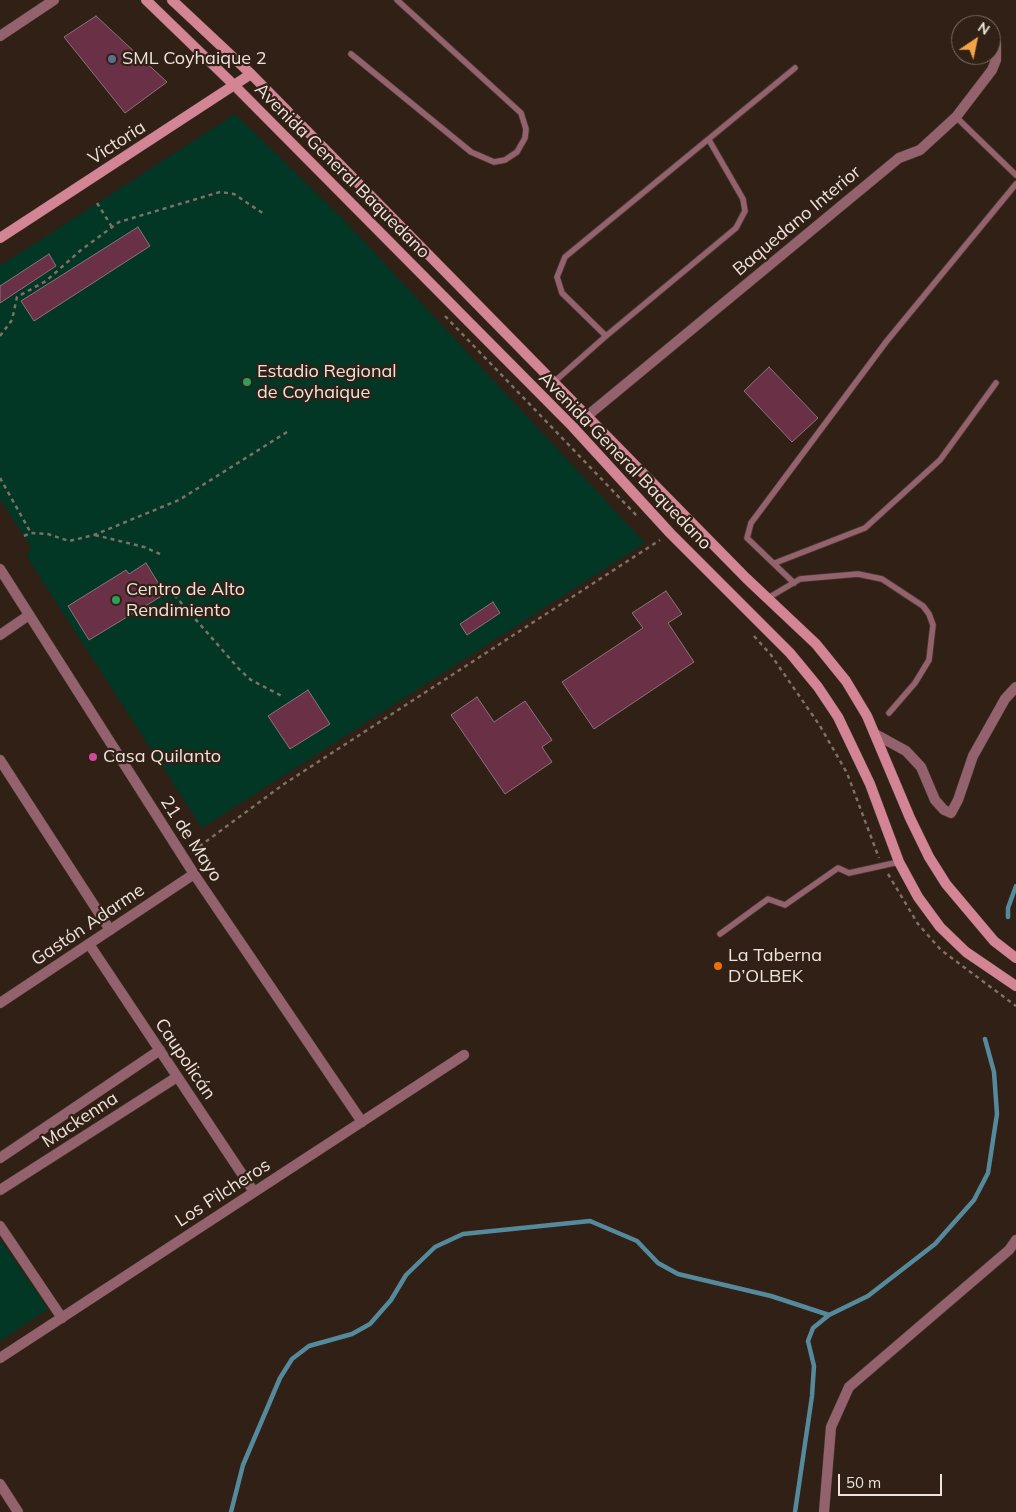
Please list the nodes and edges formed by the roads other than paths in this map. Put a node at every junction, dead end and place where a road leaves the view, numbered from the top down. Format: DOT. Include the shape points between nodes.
graph roads {
  1 [pos="54,0"];
  2 [pos="146,0"];
  3 [pos="172,0"];
  4 [pos="397,0"];
  5 [pos="0,36"];
  6 [pos="351,54"];
  7 [pos="994,65"];
  8 [pos="795,68"];
  9 [pos="251,74"];
  10 [pos="235,86"];
  11 [pos="956,117"];
  12 [pos="709,140"];
  13 [pos="1016,175"];
  14 [pos="1016,184"];
  15 [pos="0,238"];
  16 [pos="606,336"];
  17 [pos="554,382"];
  18 [pos="996,383"];
  19 [pos="587,416"];
  20 [pos="775,563"];
  21 [pos="0,569"];
  22 [pos="794,583"];
  23 [pos="768,598"];
  24 [pos="29,615"];
  25 [pos="0,635"];
  26 [pos="1016,687"];
  27 [pos="889,713"];
  28 [pos="875,734"];
  29 [pos="0,760"];
  30 [pos="899,862"];
  31 [pos="194,874"];
  32 [pos="110,930"];
  33 [pos="720,934"];
  34 [pos="89,944"];
  35 [pos="1016,958"];
  36 [pos="1016,986"];
  37 [pos="0,1004"];
  38 [pos="160,1050"];
  39 [pos="464,1055"];
  40 [pos="177,1077"];
  41 [pos="362,1122"];
  42 [pos="0,1158"];
  43 [pos="0,1190"];
  44 [pos="254,1192"];
  45 [pos="1,1228"];
  46 [pos="1016,1240"];
  47 [pos="62,1318"];
  48 [pos="0,1358"];
  49 [pos="0,1484"];
  50 [pos="18,1512"];
  51 [pos="824,1512"];
  1 -- 5 [label="street"];
  2 -- 10 [label="main road, Avenida General Baquedano"];
  3 -- 9 [label="main road, Avenida General Baquedano"];
  4 -- 6 [label="lane" via="521,113 526,129 517,152 505,160 494,162 471,152"];
  7 -- 11 [label="street, Baquedano Interior"];
  8 -- 12 [label="lane"];
  9 -- 10 [label="main road, Victoria"];
  9 -- 17 [label="main road, Avenida General Baquedano"];
  10 -- 15 [label="main road, Victoria"];
  10 -- 30 [label="main road, Avenida General Baquedano" via="573,427 670,533 790,653 838,717 870,784"];
  11 -- 13 [label="lane"];
  11 -- 19 [label="street, Baquedano Interior" via="920,150 899,158"];
  12 -- 16 [label="lane" via="744,199 745,211 741,220 736,228"];
  12 -- 16 [label="lane" via="565,257 557,277 562,293"];
  14 -- 20 [label="lane" via="886,342 751,522 747,538"];
  16 -- 17 [label="lane"];
  17 -- 19 [label="main road, Avenida General Baquedano"];
  18 -- 20 [label="lane" via="940,460 865,528"];
  19 -- 23 [label="main road, Avenida General Baquedano"];
  20 -- 22 [label="lane"];
  21 -- 24 [label="street, 21 de Mayo"];
  22 -- 23 [label="lane"];
  22 -- 27 [label="lane" via="800,579 858,574 882,579 923,606 929,614 933,625 928,660 915,683"];
  23 -- 28 [label="main road, Avenida General Baquedano" via="831,661 856,695"];
  24 -- 25 [label="street"];
  24 -- 31 [label="street, 21 de Mayo"];
  26 -- 28 [label="street" via="1005,699 973,756 951,813 936,800 921,767 906,751"];
  28 -- 35 [label="main road, Avenida General Baquedano" via="929,857 994,941"];
  29 -- 32 [label="street"];
  30 -- 33 [label="lane" via="849,873 838,868 785,905 768,899"];
  30 -- 36 [label="main road, Avenida General Baquedano" via="918,897 940,927 966,952"];
  31 -- 32 [label="street, Gastón Adarme"];
  31 -- 41 [label="street, 21 de Mayo"];
  32 -- 34 [label="street, Gastón Adarme"];
  34 -- 37 [label="street, Gastón Adarme"];
  34 -- 38 [label="street, Caupolicán"];
  38 -- 40 [label="street, Caupolicán"];
  38 -- 42 [label="street, Mackenna"];
  39 -- 41 [label="street, Los Pilcheros"];
  40 -- 43 [label="street, Mackenna"];
  40 -- 44 [label="street, Caupolicán"];
  41 -- 44 [label="street, Los Pilcheros"];
  44 -- 47 [label="street, Los Pilcheros"];
  45 -- 47 [label="street"];
  46 -- 51 [label="street" via="1009,1250 849,1387 831,1426"];
  47 -- 48 [label="street, Los Pilcheros"];
  49 -- 50 [label="street"];
}
